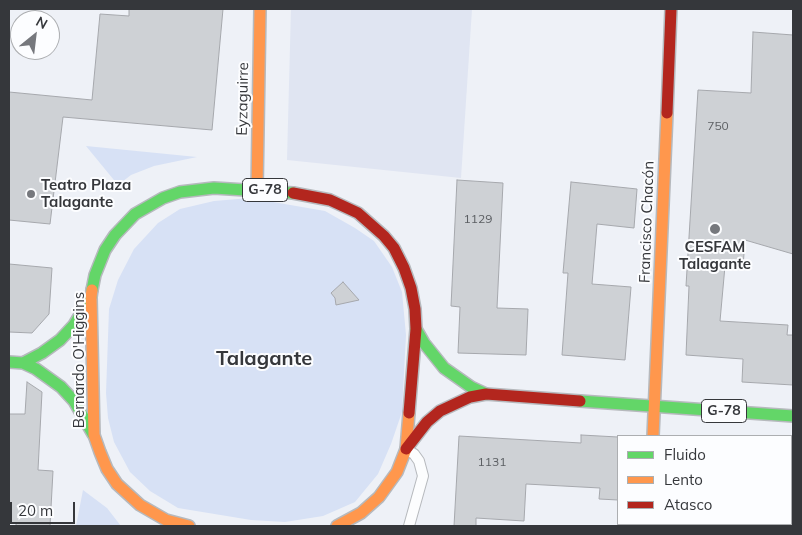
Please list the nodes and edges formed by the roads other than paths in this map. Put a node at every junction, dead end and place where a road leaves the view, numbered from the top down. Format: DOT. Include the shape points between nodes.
graph roads {
  1 [pos="260,9"];
  2 [pos="671,9"];
  3 [pos="257,189"];
  4 [pos="91,297"];
  5 [pos="416,329"];
  6 [pos="9,362"];
  7 [pos="23,362"];
  8 [pos="486,394"];
  9 [pos="654,406"];
  10 [pos="793,416"];
  11 [pos="94,435"];
  12 [pos="653,435"];
  13 [pos="406,449"];
  14 [pos="189,526"];
  15 [pos="338,526"];
  16 [pos="409,526"];
  1 -- 3 [label="main road, Eyzaguirre"];
  2 -- 9 [label="main road, Francisco Chacón"];
  3 -- 4 [label="main road, Bernardo O'Higgins / G-78" via="197,188 146,206 126,222 105,250"];
  3 -- 5 [label="main road, Bernardo O'Higgins / G-78" via="330,200 358,213 372,224 394,248 404,268 415,308"];
  4 -- 7 [label="main road, G-78" via="74,325 60,340"];
  4 -- 11 [label="main road, Bernardo O'Higgins / G-78"];
  5 -- 8 [label="main road, G-78" via="444,368 457,379"];
  5 -- 13 [label="main road, Bernardo O'Higgins / G-78"];
  6 -- 7 [label="main road, G-78"];
  7 -- 11 [label="main road, G-78" via="60,387 74,402"];
  8 -- 9 [label="main road, G-78"];
  8 -- 13 [label="main road, G-78" via="470,397 440,412 427,422"];
  9 -- 10 [label="main road, G-78"];
  9 -- 12 [label="main road, Francisco Chacón"];
  11 -- 14 [label="main road, Bernardo O'Higgins / G-78" via="107,469 128,495 152,513"];
  13 -- 15 [label="main road, Bernardo O'Higgins / G-78" via="397,472 379,497 361,513"];
  13 -- 16 [label="lane" via="414,454 423,476"];
}
